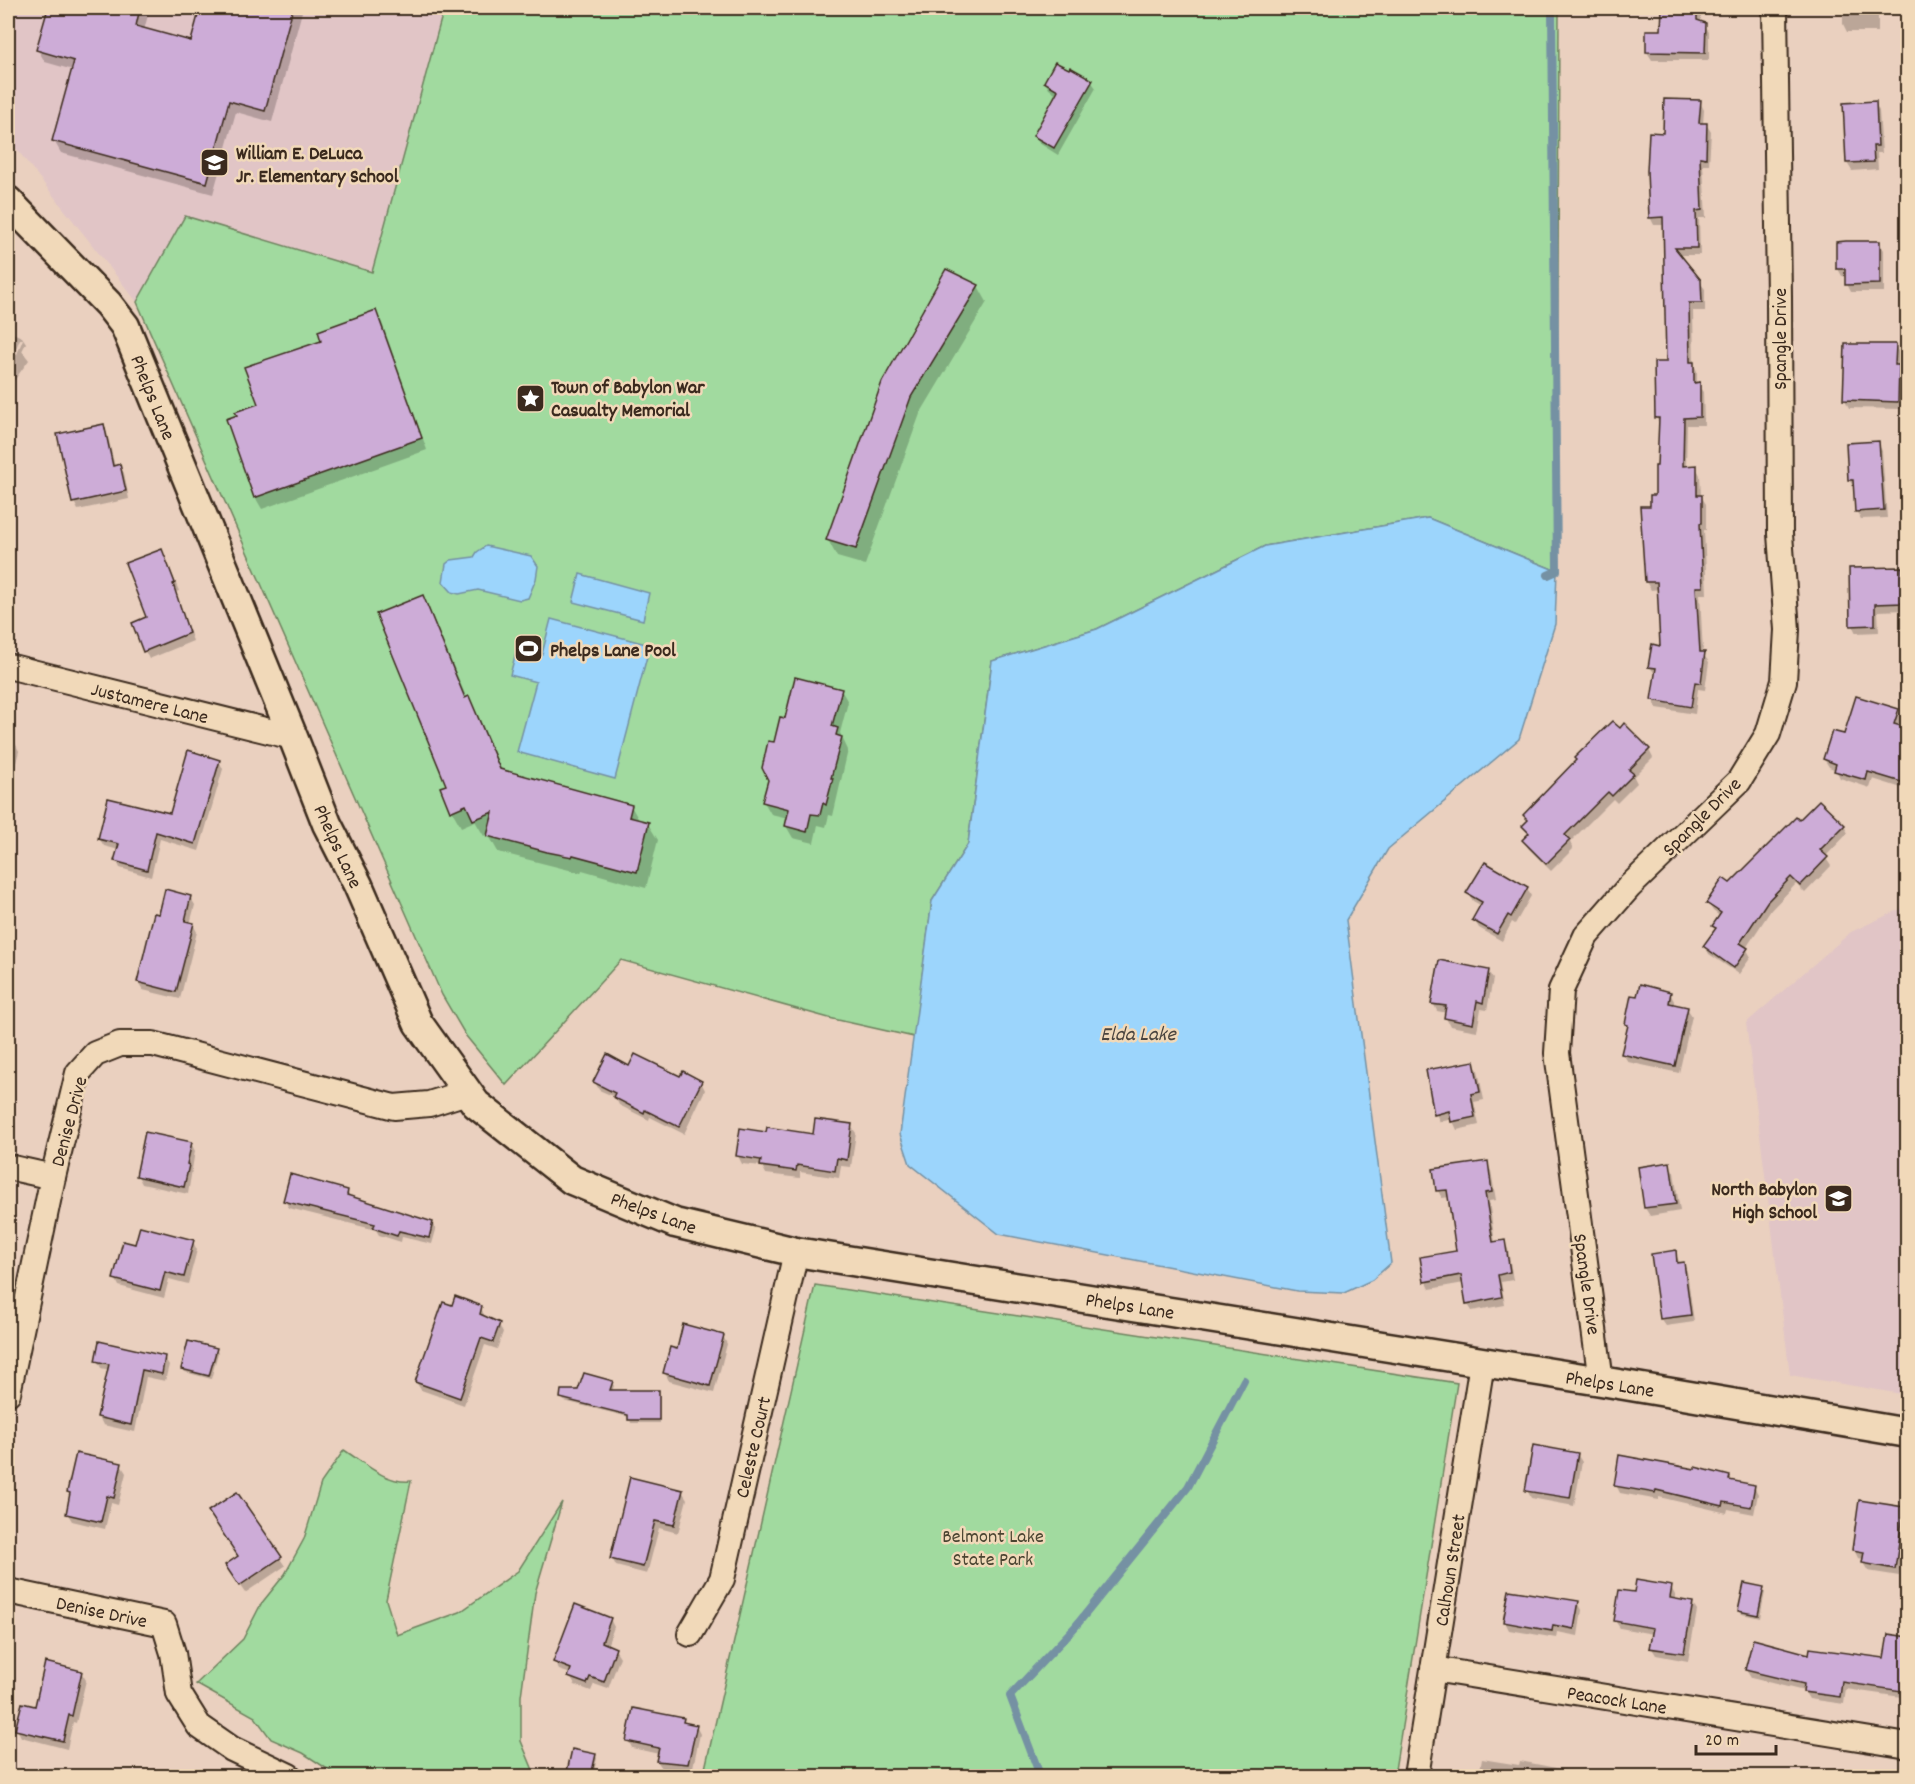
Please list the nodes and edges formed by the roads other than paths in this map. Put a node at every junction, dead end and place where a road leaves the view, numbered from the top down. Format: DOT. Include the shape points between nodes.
graph roads {
  1 [pos="1775,8"];
  2 [pos="8,201"];
  3 [pos="8,666"];
  4 [pos="293,737"];
  5 [pos="467,1092"];
  6 [pos="8,1167"];
  7 [pos="53,1177"];
  8 [pos="796,1252"];
  9 [pos="1482,1363"];
  10 [pos="1601,1381"];
  11 [pos="8,1393"];
  12 [pos="1908,1433"];
  13 [pos="8,1590"];
  14 [pos="690,1634"];
  15 [pos="1433,1669"];
  16 [pos="1908,1746"];
  17 [pos="289,1776"];
  18 [pos="1416,1776"];
  1 -- 10 [label="street, Spangle Drive" via="1779,534 1787,630 1784,681 1768,734 1739,781 1629,886 1586,936 1561,990 1557,1053"];
  2 -- 4 [label="street, Phelps Lane" via="125,326"];
  3 -- 4 [label="street, Justamere Lane"];
  4 -- 5 [label="street, Phelps Lane" via="327,824 418,1023"];
  5 -- 7 [label="street, Denise Drive" via="429,1104 394,1107 153,1044 120,1044 95,1054 78,1073"];
  5 -- 8 [label="street, Phelps Lane" via="476,1104 572,1180 675,1223"];
  6 -- 7 [label="street"];
  7 -- 11 [label="street, Denise Drive"];
  8 -- 9 [label="street, Phelps Lane"];
  8 -- 14 [label="street, Celeste Court" via="722,1579"];
  9 -- 10 [label="street, Phelps Lane"];
  9 -- 15 [label="street, Calhoun Street"];
  10 -- 12 [label="street, Phelps Lane"];
  13 -- 17 [label="street, Denise Drive" via="164,1624 179,1694 199,1726 232,1749"];
  15 -- 16 [label="street, Peacock Lane"];
  15 -- 18 [label="street, Calhoun Street"];
}
